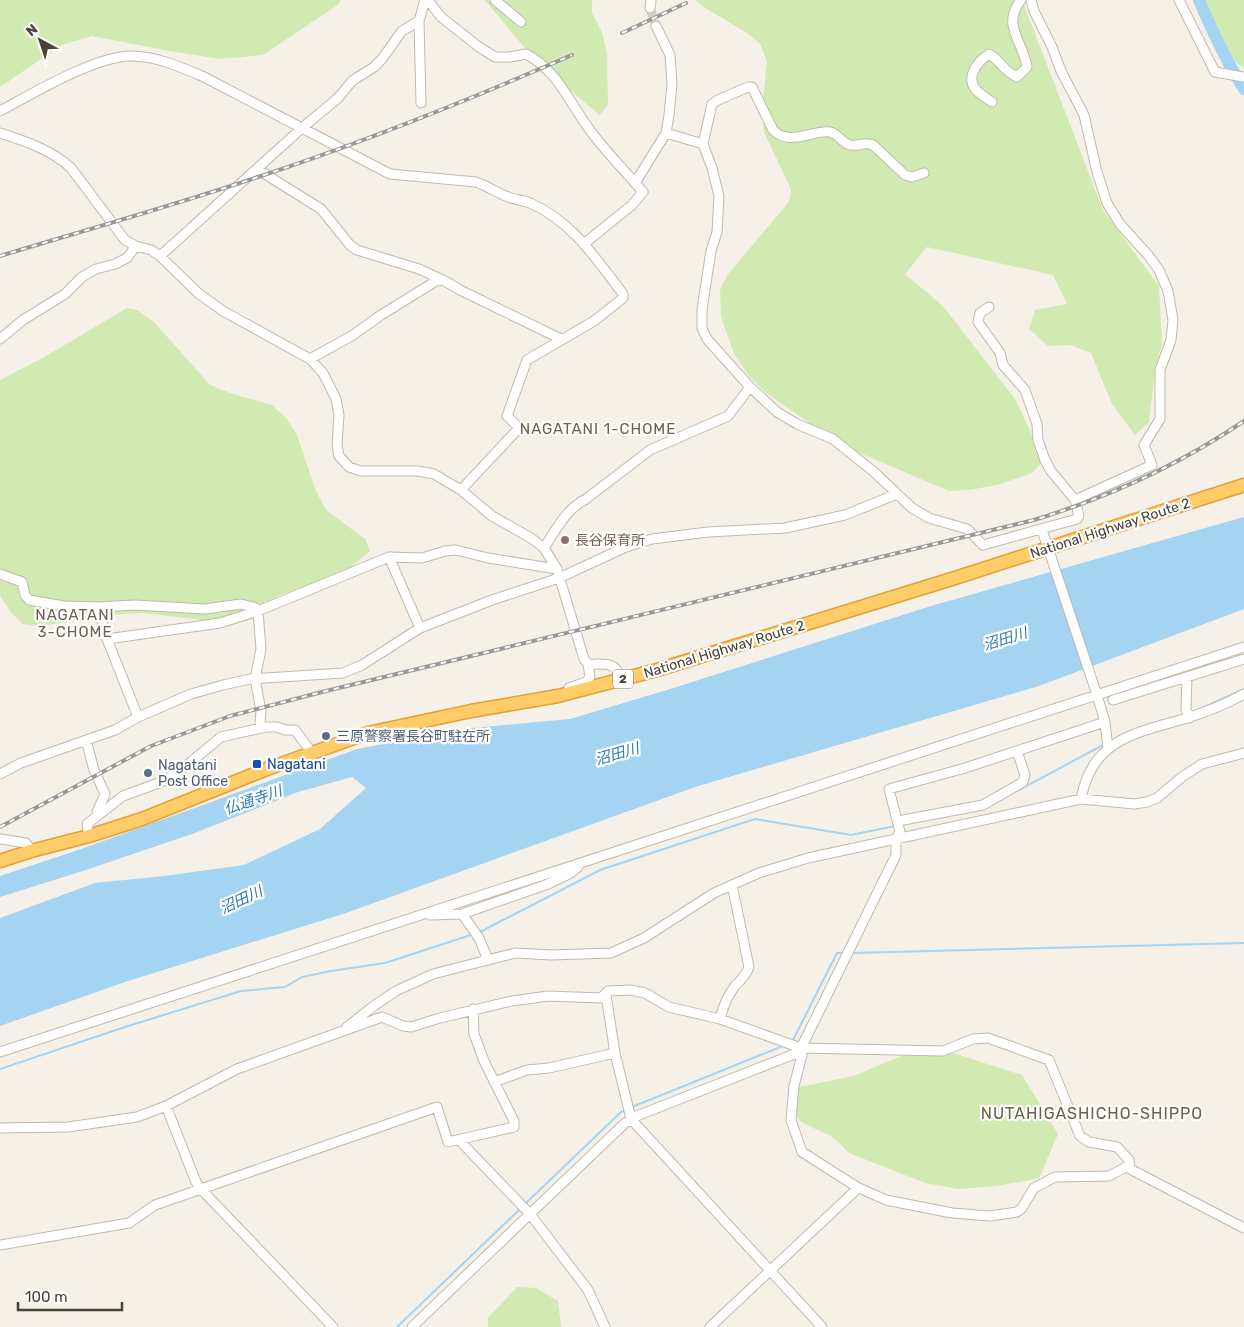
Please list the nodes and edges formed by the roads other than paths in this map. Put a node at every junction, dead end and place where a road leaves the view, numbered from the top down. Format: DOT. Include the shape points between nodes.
graph roads {
  1 [pos="427,0"];
  2 [pos="495,0"];
  3 [pos="1021,0"];
  4 [pos="1031,0"];
  5 [pos="1179,0"];
  6 [pos="419,21"];
  7 [pos="521,22"];
  8 [pos="656,26"];
  9 [pos="1244,77"];
  10 [pos="992,102"];
  11 [pos="421,103"];
  12 [pos="0,111"];
  13 [pos="302,128"];
  14 [pos="0,133"];
  15 [pos="666,133"];
  16 [pos="703,144"];
  17 [pos="256,169"];
  18 [pos="924,173"];
  19 [pos="635,182"];
  20 [pos="585,243"];
  21 [pos="136,246"];
  22 [pos="160,256"];
  23 [pos="443,280"];
  24 [pos="989,307"];
  25 [pos="0,338"];
  26 [pos="561,339"];
  27 [pos="310,359"];
  28 [pos="750,387"];
  29 [pos="1244,485"];
  30 [pos="461,490"];
  31 [pos="897,494"];
  32 [pos="1074,500"];
  33 [pos="1042,530"];
  34 [pos="544,548"];
  35 [pos="1050,552"];
  36 [pos="389,557"];
  37 [pos="558,573"];
  38 [pos="0,574"];
  39 [pos="98,607"];
  40 [pos="258,611"];
  41 [pos="420,628"];
  42 [pos="107,639"];
  43 [pos="1244,647"];
  44 [pos="1244,659"];
  45 [pos="588,664"];
  46 [pos="1187,677"];
  47 [pos="255,679"];
  48 [pos="621,679"];
  49 [pos="1096,693"];
  50 [pos="1244,694"];
  51 [pos="1113,700"];
  52 [pos="534,701"];
  53 [pos="138,717"];
  54 [pos="1188,718"];
  55 [pos="1105,722"];
  56 [pos="260,723"];
  57 [pos="276,727"];
  58 [pos="242,732"];
  59 [pos="86,740"];
  60 [pos="1108,749"];
  61 [pos="1017,751"];
  62 [pos="312,753"];
  63 [pos="1244,753"];
  64 [pos="0,774"];
  65 [pos="1081,798"];
  66 [pos="93,819"];
  67 [pos="898,821"];
  68 [pos="898,835"];
  69 [pos="89,836"];
  70 [pos="0,839"];
  71 [pos="31,851"];
  72 [pos="0,861"];
  73 [pos="577,864"];
  74 [pos="732,885"];
  75 [pos="425,913"];
  76 [pos="462,914"];
  77 [pos="488,960"];
  78 [pos="606,995"];
  79 [pos="473,1009"];
  80 [pos="720,1019"];
  81 [pos="346,1029"];
  82 [pos="801,1048"];
  83 [pos="0,1052"];
  84 [pos="615,1053"];
  85 [pos="494,1082"];
  86 [pos="166,1106"];
  87 [pos="630,1118"];
  88 [pos="0,1128"];
  89 [pos="459,1140"];
  90 [pos="1128,1166"];
  91 [pos="857,1187"];
  92 [pos="201,1190"];
  93 [pos="530,1214"];
  94 [pos="1244,1228"];
  95 [pos="0,1245"];
  96 [pos="770,1272"];
  97 [pos="333,1327"];
  98 [pos="412,1327"];
  99 [pos="605,1327"];
  100 [pos="710,1327"];
  101 [pos="822,1327"];
  1 -- 6 [label="street"];
  1 -- 19 [label="street" via="441,16 495,57 526,54 537,59 554,76 593,134"];
  2 -- 7 [label="street"];
  3 -- 10 [label="street" via="1012,18 1027,67 1018,77 1008,73 989,54 981,59 972,73 976,91"];
  4 -- 32 [label="street" via="1084,115 1107,203 1120,224 1160,270 1173,320 1172,340 1160,370 1160,419 1144,445 1152,465"];
  5 -- 9 [label="street" via="1215,72"];
  6 -- 11 [label="street"];
  6 -- 13 [label="street" via="402,31 374,67 352,81 338,98"];
  8 -- 15 [label="street" via="670,55 672,84"];
  12 -- 13 [label="street" via="78,72 129,56 164,61 204,77"];
  13 -- 17 [label="street"];
  13 -- 20 [label="street" via="390,174 476,182 509,198 528,202 553,216"];
  14 -- 21 [label="street" via="62,159 125,240"];
  15 -- 16 [label="street"];
  15 -- 19 [label="street"];
  16 -- 18 [label="street" via="712,104 752,86 776,134 792,137 832,132 853,146 873,145 906,176"];
  16 -- 28 [label="street" via="719,196 719,216 702,309 702,328 707,339"];
  17 -- 22 [label="street"];
  17 -- 23 [label="street" via="321,209 357,250"];
  19 -- 20 [label="street" via="643,192"];
  20 -- 26 [label="street" via="623,298 594,321"];
  21 -- 22 [label="street"];
  21 -- 25 [label="street" via="127,258 82,277 65,294"];
  22 -- 27 [label="street" via="209,302"];
  23 -- 26 [label="street"];
  23 -- 27 [label="street" via="436,281"];
  24 -- 32 [label="street" via="980,313 978,322 1000,353 1003,365 1025,390 1045,460"];
  26 -- 30 [label="street" via="527,360 507,416 519,428"];
  27 -- 30 [label="street" via="323,373 336,399 339,456 349,467 362,472 418,471 434,474"];
  28 -- 31 [label="street" via="777,412 833,439"];
  28 -- 34 [label="street" via="728,416 650,450 578,503 565,515"];
  29 -- 35 [label="highway, National Highway Route 2 / 2"];
  30 -- 34 [label="street" via="492,516"];
  31 -- 33 [label="street" via="928,518 968,529 982,545"];
  31 -- 37 [label="street" via="845,515 786,528 652,539"];
  32 -- 33 [label="street" via="1079,516 1077,520"];
  33 -- 35 [label="street"];
  34 -- 37 [label="street"];
  35 -- 48 [label="highway, National Highway Route 2 / 2"];
  35 -- 49 [label="street"];
  36 -- 37 [label="street" via="422,558 456,550"];
  36 -- 40 [label="street"];
  36 -- 41 [label="street"];
  37 -- 41 [label="street"];
  37 -- 45 [label="street"];
  38 -- 39 [label="street" via="22,582 29,600"];
  39 -- 40 [label="street" via="204,609 241,604"];
  39 -- 42 [label="street"];
  40 -- 42 [label="street" via="220,623"];
  40 -- 47 [label="street" via="261,649"];
  41 -- 47 [label="street" via="362,665 343,673"];
  42 -- 53 [label="street"];
  43 -- 49 [label="street"];
  44 -- 46 [label="street"];
  45 -- 48 [label="street" via="611,665 618,670"];
  45 -- 52 [label="street" via="590,676 586,682 533,696"];
  46 -- 51 [label="street"];
  46 -- 54 [label="street"];
  47 -- 53 [label="street" via="191,694"];
  47 -- 56 [label="street"];
  48 -- 52 [label="highway, National Highway Route 2 / 2"];
  49 -- 55 [label="street"];
  49 -- 73 [label="street"];
  50 -- 54 [label="street"];
  52 -- 62 [label="highway, National Highway Route 2 / 2" via="368,733"];
  53 -- 59 [label="street" via="115,730"];
  54 -- 60 [label="street" via="1144,729"];
  55 -- 60 [label="street"];
  55 -- 61 [label="street"];
  56 -- 57 [label="street"];
  56 -- 58 [label="street" via="247,726"];
  57 -- 58 [label="street"];
  57 -- 62 [label="street" via="295,730"];
  58 -- 66 [label="street" via="221,737 164,781 123,796"];
  59 -- 64 [label="street" via="21,763"];
  59 -- 66 [label="street" via="105,794"];
  60 -- 65 [label="street" via="1093,763"];
  61 -- 67 [label="street" via="1025,775 1023,782 983,805"];
  61 -- 67 [label="street" via="889,789"];
  62 -- 69 [label="highway, National Highway Route 2 / 2" via="142,819"];
  63 -- 65 [label="street" via="1202,764 1147,802 1134,804"];
  65 -- 68 [label="street"];
  66 -- 69 [label="street" via="87,824"];
  67 -- 68 [label="street"];
  68 -- 74 [label="street" via="808,858"];
  68 -- 82 [label="street" via="896,855"];
  69 -- 71 [label="highway, National Highway Route 2 / 2"];
  70 -- 71 [label="street" via="26,843"];
  71 -- 72 [label="highway, National Highway Route 2 / 2"];
  73 -- 75 [label="street"];
  73 -- 76 [label="street" via="578,867 570,874 548,884"];
  74 -- 77 [label="street" via="644,938 611,953 515,953"];
  74 -- 80 [label="street" via="750,967 725,1001"];
  75 -- 76 [label="street"];
  75 -- 83 [label="street"];
  76 -- 77 [label="street" via="479,938"];
  77 -- 81 [label="street" via="433,974 375,1005"];
  78 -- 79 [label="street" via="601,998 548,996"];
  78 -- 80 [label="street" via="608,991 645,993 669,1007"];
  78 -- 84 [label="street"];
  79 -- 81 [label="street" via="411,1027 382,1017"];
  79 -- 85 [label="street" via="474,1034"];
  80 -- 82 [label="street"];
  81 -- 86 [label="street" via="237,1069"];
  82 -- 87 [label="street" via="797,1053"];
  82 -- 90 [label="street" via="943,1051 973,1039 988,1038 1049,1060 1080,1136 1089,1142 1117,1147 1129,1160"];
  82 -- 91 [label="street" via="791,1120 802,1152"];
  84 -- 85 [label="street" via="527,1070"];
  84 -- 87 [label="street"];
  85 -- 89 [label="street" via="514,1127"];
  86 -- 88 [label="street" via="137,1117 68,1127"];
  86 -- 92 [label="street"];
  87 -- 93 [label="street"];
  87 -- 96 [label="street"];
  89 -- 92 [label="street" via="448,1142 437,1108"];
  89 -- 93 [label="street"];
  90 -- 91 [label="street" via="1109,1176 1055,1177 1034,1188 1017,1212 990,1216 952,1213 886,1200"];
  90 -- 94 [label="street"];
  91 -- 96 [label="street"];
  92 -- 95 [label="street" via="155,1205 129,1223"];
  92 -- 97 [label="street"];
  93 -- 98 [label="street"];
  93 -- 99 [label="street" via="588,1290"];
  96 -- 100 [label="street"];
  96 -- 101 [label="street"];
}
